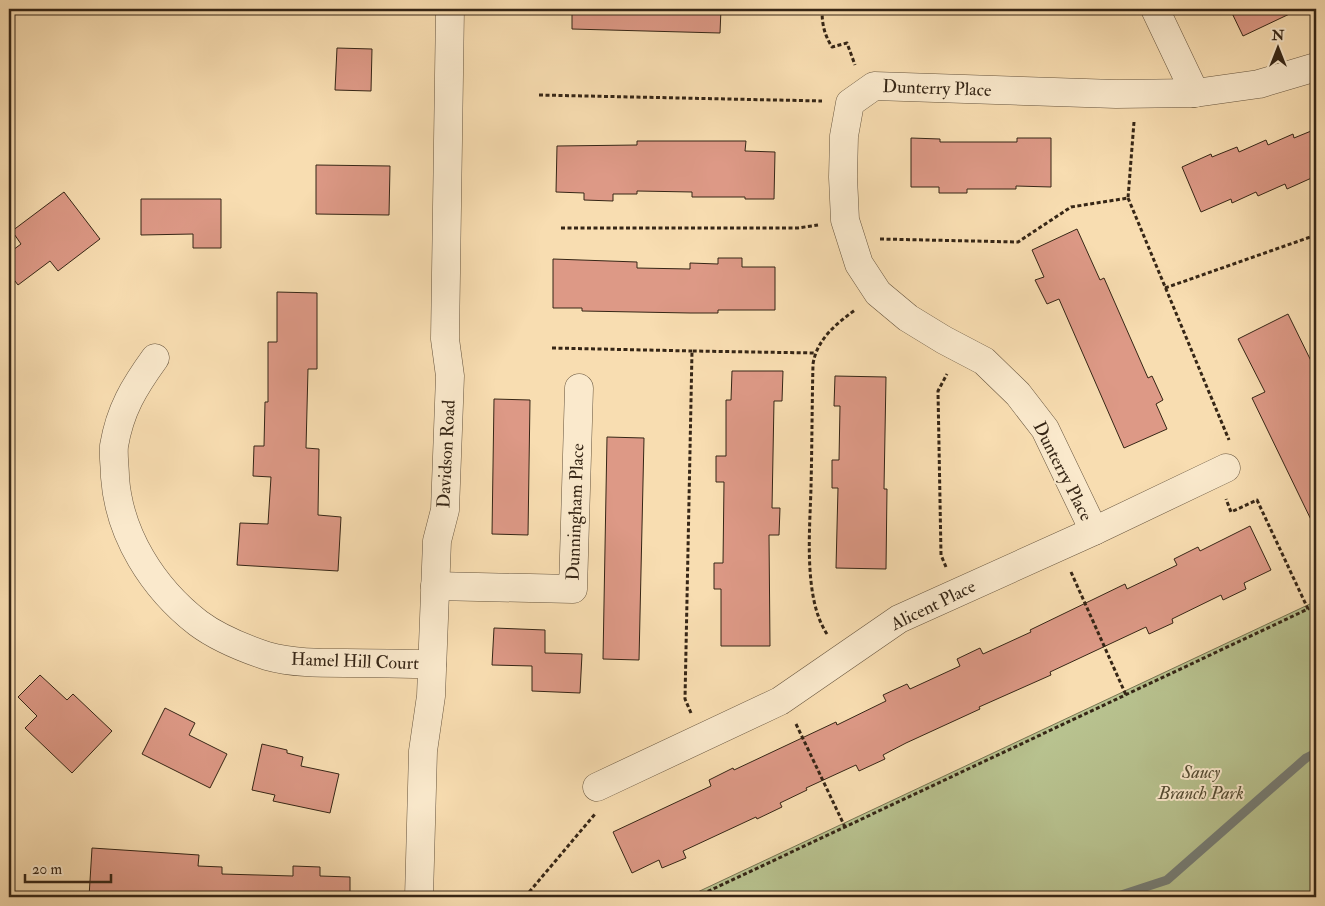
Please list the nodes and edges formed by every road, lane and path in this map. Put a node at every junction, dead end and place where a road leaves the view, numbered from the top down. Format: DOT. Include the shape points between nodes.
graph roads {
  1 [pos="450,9"];
  2 [pos="822,9"];
  3 [pos="1155,9"];
  4 [pos="1316,66"];
  5 [pos="1195,93"];
  6 [pos="1136,94"];
  7 [pos="539,95"];
  8 [pos="857,97"];
  9 [pos="1128,198"];
  10 [pos="561,228"];
  11 [pos="848,229"];
  12 [pos="1316,235"];
  13 [pos="1165,288"];
  14 [pos="878,293"];
  15 [pos="552,348"];
  16 [pos="961,348"];
  17 [pos="692,351"];
  18 [pos="814,353"];
  19 [pos="155,358"];
  20 [pos="579,388"];
  21 [pos="1220,471"];
  22 [pos="1094,531"];
  23 [pos="1060,546"];
  24 [pos="435,586"];
  25 [pos="957,592"];
  26 [pos="843,658"];
  27 [pos="432,664"];
  28 [pos="1126,695"];
  29 [pos="784,699"];
  30 [pos="703,738"];
  31 [pos="597,787"];
  32 [pos="845,827"];
  33 [pos="419,897"];
  34 [pos="525,897"];
  35 [pos="696,897"];
  1 -- 24 [label="street, Davidson Road" via="445,339 450,376 445,510 436,541"];
  2 -- 8 [label="path" via="822,23 832,47 847,42"];
  3 -- 5 [label="street"];
  4 -- 5 [label="street, Dunterry Place" via="1258,84"];
  5 -- 6 [label="street, Dunterry Place"];
  6 -- 8 [label="street, Dunterry Place" via="874,86"];
  6 -- 9 [label="path"];
  7 -- 8 [label="path"];
  8 -- 11 [label="street, Dunterry Place" via="844,136 842,177"];
  9 -- 11 [label="path" via="1071,207 1018,242"];
  9 -- 13 [label="path"];
  10 -- 11 [label="path"];
  11 -- 14 [label="street, Dunterry Place" via="859,264"];
  12 -- 13 [label="path"];
  13 -- 21 [label="path" via="1231,443"];
  14 -- 16 [label="street, Dunterry Place" via="908,318"];
  14 -- 18 [label="path" via="836,325"];
  15 -- 17 [label="path"];
  16 -- 22 [label="street, Dunterry Place" via="984,361 1018,394 1045,429"];
  16 -- 25 [label="path" via="938,391 941,555"];
  17 -- 18 [label="path"];
  17 -- 30 [label="path" via="685,699"];
  18 -- 26 [label="path" via="812,587 821,625"];
  19 -- 27 [label="street, Hamel Hill Court" via="135,386 121,416 114,448 116,494 128,533 147,570 170,599 200,624 236,645 269,656 308,663"];
  20 -- 24 [label="street, Dunningham Place" via="573,588"];
  21 -- 22 [label="street, Alicent Place"];
  21 -- 28 [label="path" via="1231,512 1257,500 1308,609"];
  22 -- 23 [label="street, Alicent Place"];
  23 -- 25 [label="street, Alicent Place"];
  23 -- 28 [label="path"];
  24 -- 27 [label="street, Davidson Road"];
  25 -- 26 [label="street, Alicent Place" via="899,619"];
  26 -- 29 [label="street, Alicent Place"];
  27 -- 33 [label="street, Davidson Road" via="423,751"];
  28 -- 32 [label="path"];
  29 -- 30 [label="street, Alicent Place"];
  29 -- 32 [label="path"];
  30 -- 31 [label="street, Alicent Place"];
  31 -- 34 [label="path" via="598,811"];
  32 -- 35 [label="path"];
}
